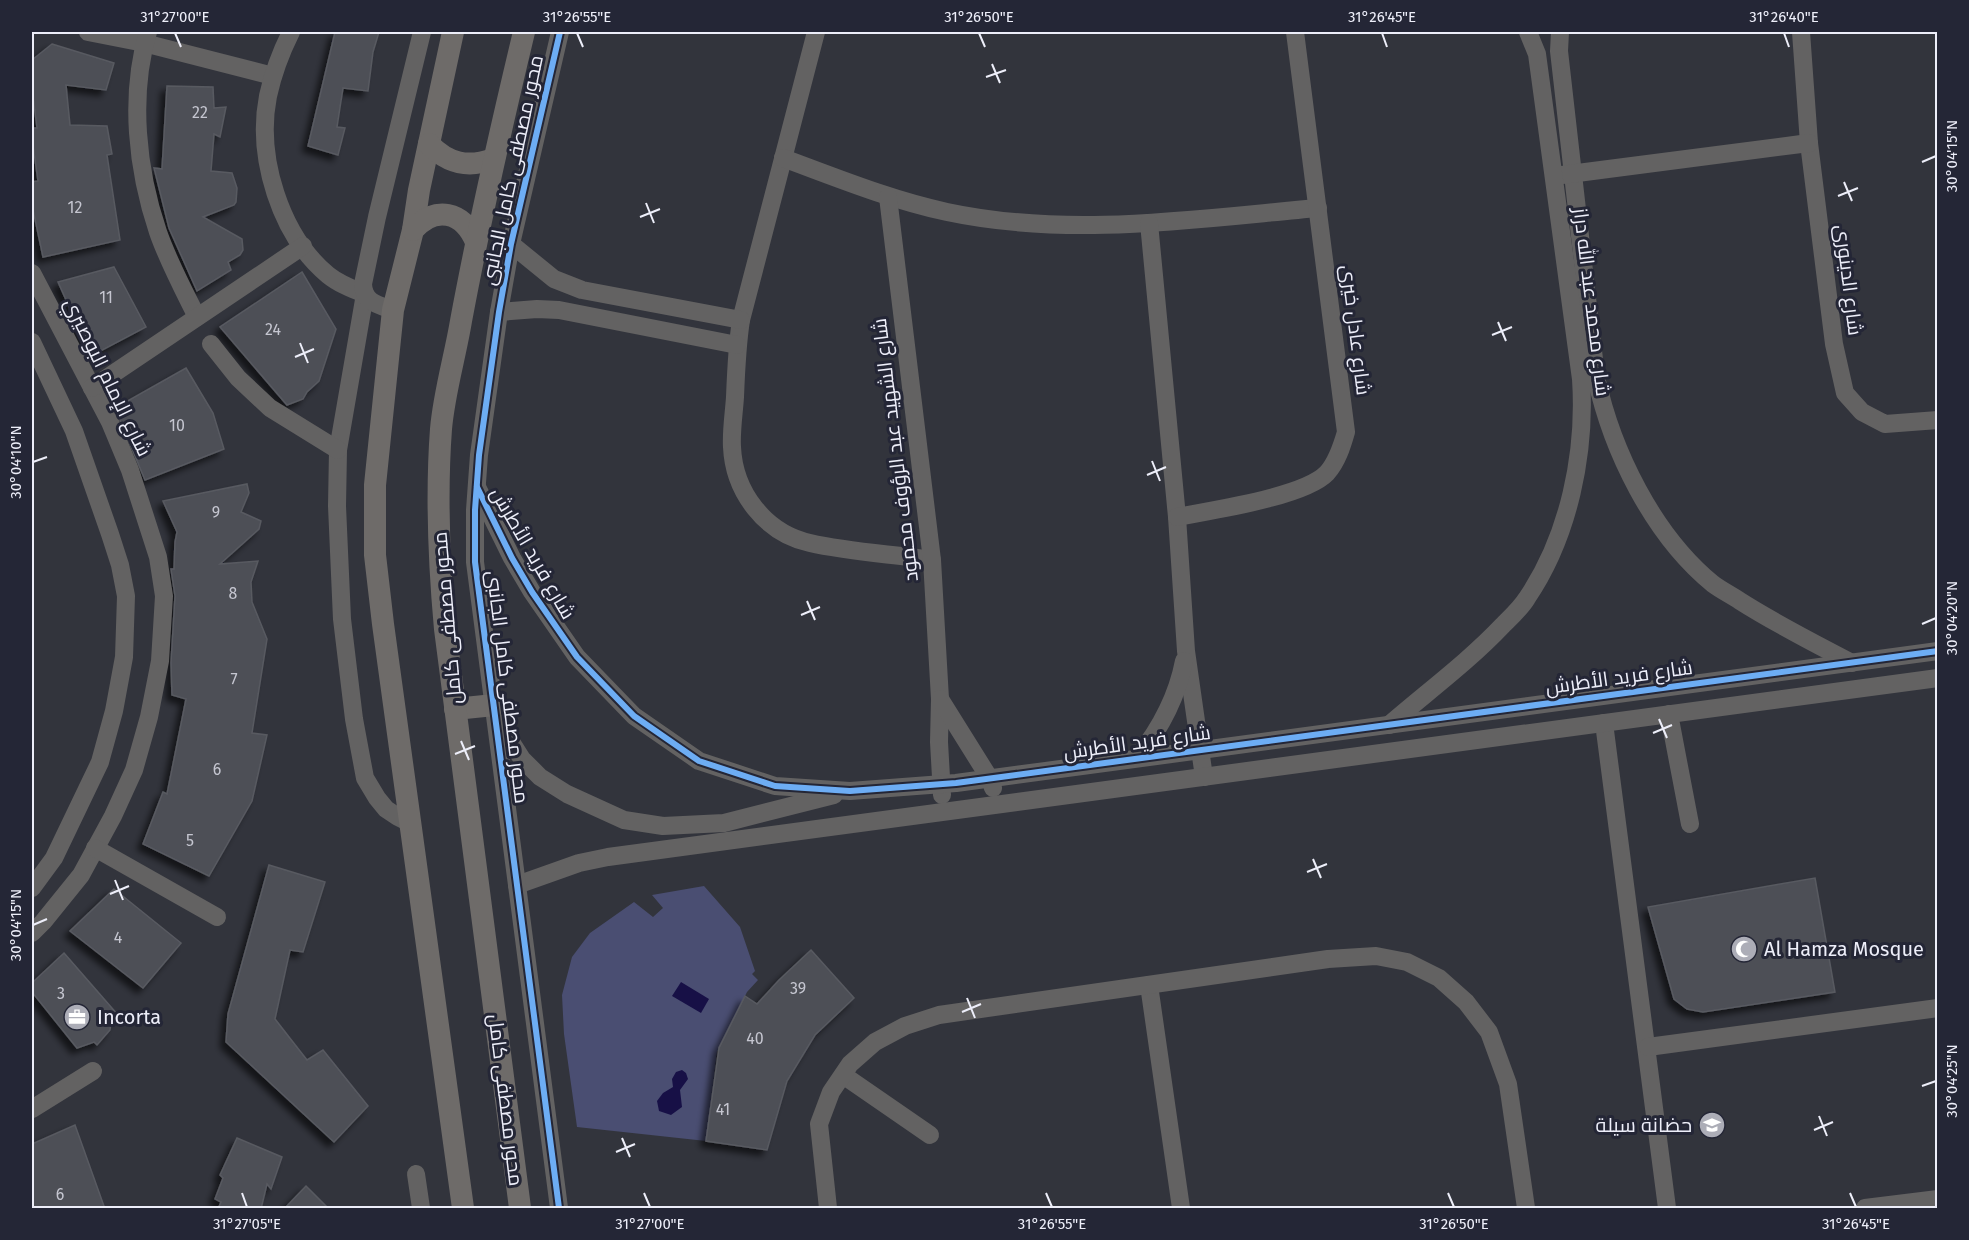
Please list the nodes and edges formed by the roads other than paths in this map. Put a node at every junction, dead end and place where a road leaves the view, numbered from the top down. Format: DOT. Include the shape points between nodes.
graph roads {
  1 [pos="88,32"];
  2 [pos="291,32"];
  3 [pos="422,32"];
  4 [pos="453,32"];
  5 [pos="524,32"];
  6 [pos="560,32"];
  7 [pos="816,32"];
  8 [pos="1295,32"];
  9 [pos="1528,32"];
  10 [pos="1560,32"];
  11 [pos="1801,32"];
  12 [pos="146,38"];
  13 [pos="1558,51"];
  14 [pos="1537,54"];
  15 [pos="273,76"];
  16 [pos="1809,143"];
  17 [pos="429,144"];
  18 [pos="783,158"];
  19 [pos="493,159"];
  20 [pos="1563,175"];
  21 [pos="888,197"];
  22 [pos="1318,208"];
  23 [pos="1149,223"];
  24 [pos="412,230"];
  25 [pos="476,242"];
  26 [pos="511,244"];
  27 [pos="303,246"];
  28 [pos="32,273"];
  29 [pos="37,294"];
  30 [pos="365,294"];
  31 [pos="393,310"];
  32 [pos="499,312"];
  33 [pos="197,317"];
  34 [pos="741,320"];
  35 [pos="32,342"];
  36 [pos="211,344"];
  37 [pos="738,345"];
  38 [pos="1588,378"];
  39 [pos="92,388"];
  40 [pos="1938,420"];
  41 [pos="338,450"];
  42 [pos="477,487"];
  43 [pos="1177,517"];
  44 [pos="932,560"];
  45 [pos="1186,651"];
  46 [pos="1938,651"];
  47 [pos="1851,663"];
  48 [pos="1938,678"];
  49 [pos="1717,681"];
  50 [pos="940,699"];
  51 [pos="1720,707"];
  52 [pos="455,709"];
  53 [pos="495,711"];
  54 [pos="1669,714"];
  55 [pos="1604,723"];
  56 [pos="1388,725"];
  57 [pos="1201,750"];
  58 [pos="1137,758"];
  59 [pos="1204,777"];
  60 [pos="990,779"];
  61 [pos="940,785"];
  62 [pos="850,791"];
  63 [pos="986,806"];
  64 [pos="954,810"];
  65 [pos="410,823"];
  66 [pos="1690,824"];
  67 [pos="95,848"];
  68 [pos="517,885"];
  69 [pos="32,888"];
  70 [pos="217,917"];
  71 [pos="32,933"];
  72 [pos="1149,985"];
  73 [pos="1938,1008"];
  74 [pos="1647,1047"];
  75 [pos="93,1071"];
  76 [pos="843,1075"];
  77 [pos="32,1109"];
  78 [pos="930,1135"];
  79 [pos="416,1174"];
  80 [pos="1938,1199"];
  81 [pos="421,1209"];
  82 [pos="463,1209"];
  83 [pos="520,1209"];
  84 [pos="559,1209"];
  85 [pos="828,1209"];
  86 [pos="1181,1209"];
  87 [pos="1526,1209"];
  88 [pos="1667,1209"];
  89 [pos="1865,1209"];
  1 -- 12 [label="street"];
  2 -- 15 [label="street"];
  3 -- 30 [label="street" via="377,217 363,284"];
  4 -- 17 [label="main road"];
  5 -- 19 [label="main road, محور مصطفى كامل"];
  6 -- 26 [label="street, محور مصطفى كامل الجانبى"];
  7 -- 18 [label="street"];
  8 -- 22 [label="street, شارع عادل خيرى"];
  9 -- 14 [label="street, شارع محمد عبد الله دراز"];
  10 -- 13 [label="street, شارع محمد عبد الله دراز"];
  11 -- 16 [label="street, شارع الدينورى"];
  12 -- 15 [label="street"];
  12 -- 33 [label="street" via="138,101 146,187 159,234"];
  13 -- 14 [label="street"];
  13 -- 20 [label="street, شارع محمد عبد الله دراز"];
  14 -- 20 [label="street, شارع محمد عبد الله دراز"];
  15 -- 27 [label="street" via="265,120 268,164 281,207"];
  16 -- 20 [label="street"];
  16 -- 40 [label="street, شارع الدينورى" via="1834,344 1845,393 1862,412 1885,423"];
  17 -- 19 [label="main road" via="458,163 471,165"];
  17 -- 24 [label="main road"];
  18 -- 21 [label="street"];
  18 -- 34 [label="street"];
  19 -- 25 [label="main road, محور مصطفى كامل"];
  20 -- 38 [label="street, شارع محمد عبد الله دراز"];
  21 -- 23 [label="street" via="1007,222 1054,226"];
  21 -- 44 [label="street, شارع الشهيد عبد الرؤوف محمود"];
  22 -- 23 [label="street"];
  22 -- 43 [label="street, شارع عادل خيرى" via="1346,432 1340,452 1327,473 1295,492"];
  23 -- 43 [label="street"];
  24 -- 25 [label="main road" via="431,216 454,216 464,222"];
  24 -- 31 [label="main road"];
  25 -- 52 [label="main road, محور مصطفى كامل" via="442,427 440,566"];
  26 -- 32 [label="street, محور مصطفى كامل الجانبى"];
  26 -- 34 [label="street" via="554,279 582,290"];
  27 -- 30 [label="street" via="328,274"];
  27 -- 33 [label="street"];
  28 -- 29 [label="street, شارع الإمام البوصيري"];
  29 -- 39 [label="street, شارع الإمام البوصيري"];
  30 -- 31 [label="street" via="372,302"];
  30 -- 41 [label="street"];
  31 -- 65 [label="main road" via="375,485 375,555"];
  32 -- 37 [label="street" via="559,310"];
  32 -- 42 [label="street, محور مصطفى كامل الجانبى"];
  33 -- 39 [label="street"];
  34 -- 37 [label="street"];
  35 -- 69 [label="street" via="74,431 117,555 126,596 124,657 100,762 54,858"];
  36 -- 41 [label="street" via="238,378 270,408"];
  37 -- 44 [label="street" via="732,447 736,475 749,501 765,520 808,543"];
  38 -- 47 [label="street, شارع محمد عبد الله دراز" via="1647,507 1674,545 1713,584"];
  38 -- 56 [label="street, شارع محمد عبد الله دراز" via="1575,478 1564,518 1527,599 1484,645"];
  39 -- 67 [label="street, شارع الإمام البوصيري" via="130,470 158,558 164,596 160,661 149,717 134,770"];
  41 -- 65 [label="street" via="342,619 362,769 377,798"];
  42 -- 53 [label="street, محور مصطفى كامل الجانبى" via="475,562"];
  42 -- 62 [label="street, شارع فريد الأطرش" via="512,558 554,625 577,657 634,716 699,761 775,786"];
  43 -- 45 [label="street"];
  44 -- 50 [label="street, شارع الشهيد عبد الرؤوف محمود"];
  45 -- 57 [label="street"];
  45 -- 58 [label="street" via="1174,697"];
  46 -- 47 [label="street, شارع فريد الأطرش"];
  47 -- 49 [label="street, شارع فريد الأطرش"];
  48 -- 51 [label="street"];
  49 -- 51 [label="street"];
  49 -- 56 [label="street, شارع فريد الأطرش"];
  50 -- 60 [label="street, شارع الشهيد عبد الرؤوف محمود"];
  50 -- 61 [label="street, شارع الشهيد عبد الرؤوف محمود"];
  51 -- 54 [label="street"];
  52 -- 53 [label="main road"];
  52 -- 83 [label="main road, محور مصطفى كامل"];
  53 -- 62 [label="street" via="522,759 534,772 567,794 624,820 663,826 724,823"];
  53 -- 68 [label="street, محور مصطفى كامل الجانبى"];
  54 -- 55 [label="street"];
  54 -- 66 [label="street"];
  55 -- 59 [label="street"];
  55 -- 74 [label="street"];
  56 -- 57 [label="street, شارع فريد الأطرش"];
  57 -- 58 [label="street, شارع فريد الأطرش"];
  57 -- 59 [label="street"];
  58 -- 60 [label="street, شارع فريد الأطرش"];
  59 -- 63 [label="street"];
  60 -- 61 [label="street, شارع فريد الأطرش"];
  60 -- 63 [label="street" via="992,796"];
  61 -- 62 [label="street, شارع فريد الأطرش"];
  61 -- 64 [label="street, شارع الشهيد عبد الرؤوف محمود" via="942,797"];
  63 -- 64 [label="street"];
  64 -- 68 [label="street" via="608,857"];
  65 -- 82 [label="main road"];
  67 -- 70 [label="street"];
  67 -- 71 [label="street, شارع الإمام البوصيري" via="81,874"];
  68 -- 84 [label="street, محور مصطفى كامل الجانبى"];
  72 -- 76 [label="street" via="939,1015 905,1026 875,1042"];
  72 -- 86 [label="street"];
  72 -- 87 [label="street" via="1328,959 1376,956 1407,962 1438,978 1466,1002 1489,1032 1508,1084"];
  73 -- 74 [label="street"];
  74 -- 88 [label="street"];
  75 -- 77 [label="street"];
  76 -- 78 [label="street"];
  76 -- 85 [label="street" via="831,1092 819,1124"];
  79 -- 81 [label="street"];
  80 -- 89 [label="street"];
}
